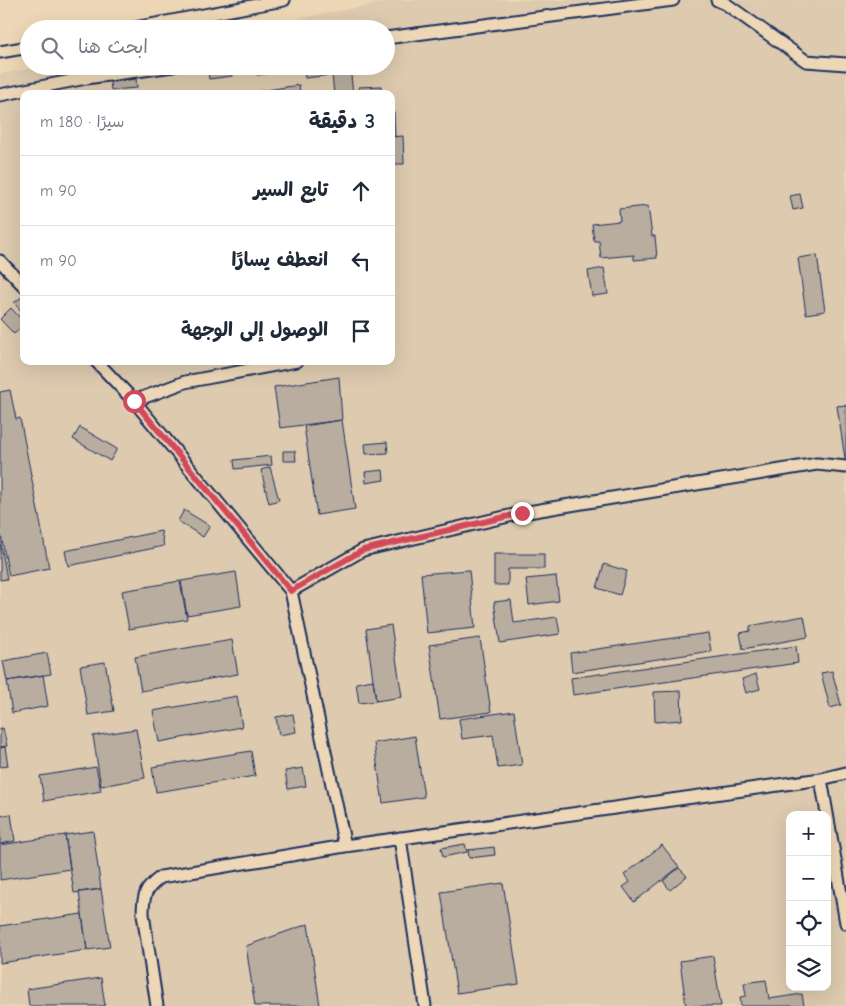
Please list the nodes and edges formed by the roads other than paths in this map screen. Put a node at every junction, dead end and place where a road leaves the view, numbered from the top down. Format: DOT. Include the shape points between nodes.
graph roads {
  1 [pos="284,0"];
  2 [pos="673,0"];
  3 [pos="718,0"];
  4 [pos="177,20"];
  5 [pos="395,37"];
  6 [pos="20,49"];
  7 [pos="0,52"];
  8 [pos="846,64"];
  9 [pos="108,75"];
  10 [pos="25,90"];
  11 [pos="20,91"];
  12 [pos="0,95"];
  13 [pos="0,261"];
  14 [pos="20,282"];
  15 [pos="100,365"];
  16 [pos="275,365"];
  17 [pos="134,401"];
  18 [pos="846,467"];
  19 [pos="291,591"];
  20 [pos="846,773"];
  21 [pos="822,779"];
  22 [pos="400,838"];
  23 [pos="346,846"];
  24 [pos="846,923"];
  25 [pos="157,1006"];
  26 [pos="426,1006"];
  1 -- 4 [label="lane"];
  2 -- 5 [label="lane"];
  3 -- 8 [label="lane" via="806,62"];
  6 -- 7 [label="lane"];
  9 -- 10 [label="lane"];
  11 -- 12 [label="lane"];
  13 -- 14 [label="lane"];
  15 -- 17 [label="lane"];
  16 -- 17 [label="lane" via="184,382"];
  17 -- 19 [label="lane"];
  18 -- 19 [label="lane" via="817,464 522,513 363,550"];
  19 -- 23 [label="lane"];
  20 -- 21 [label="lane"];
  21 -- 22 [label="lane"];
  21 -- 24 [label="lane"];
  22 -- 23 [label="lane"];
  22 -- 26 [label="lane"];
  23 -- 25 [label="lane" via="161,876 149,886 142,899 142,914"];
}
